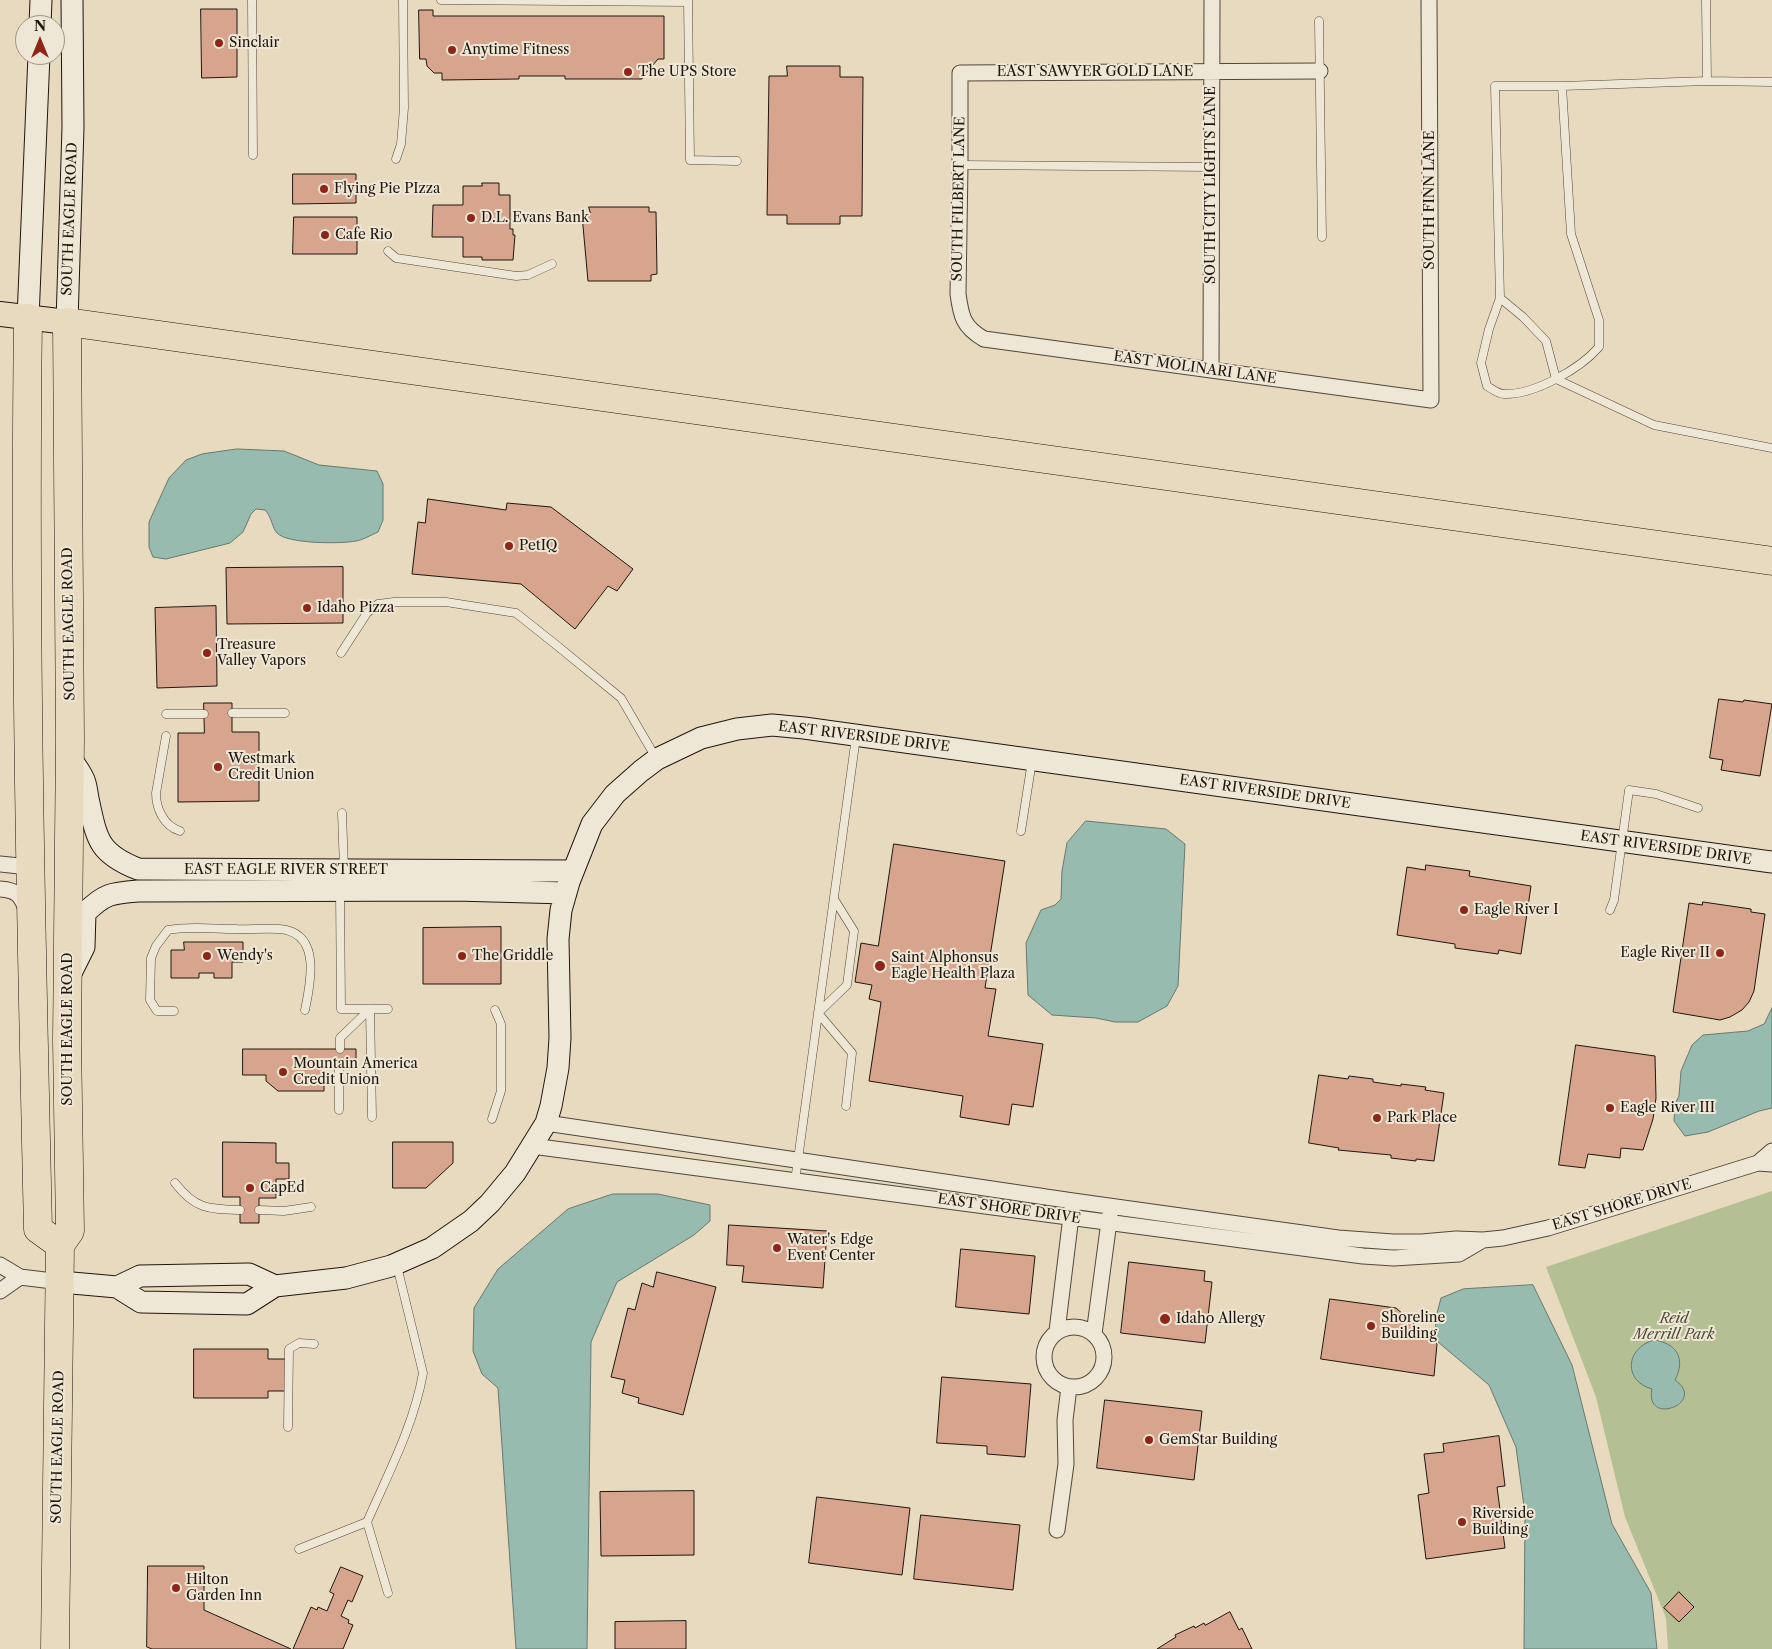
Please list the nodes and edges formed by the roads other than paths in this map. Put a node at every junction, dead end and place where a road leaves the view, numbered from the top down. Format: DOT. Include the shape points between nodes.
graph roads {
  1 [pos="41,0"];
  2 [pos="72,0"];
  3 [pos="252,0"];
  4 [pos="404,0"];
  5 [pos="441,0"];
  6 [pos="1212,0"];
  7 [pos="1429,0"];
  8 [pos="1706,0"];
  9 [pos="688,1"];
  10 [pos="40,15"];
  11 [pos="1319,21"];
  12 [pos="39,65"];
  13 [pos="1320,71"];
  14 [pos="960,72"];
  15 [pos="1212,72"];
  16 [pos="1707,81"];
  17 [pos="1772,82"];
  18 [pos="1562,86"];
  19 [pos="253,156"];
  20 [pos="396,159"];
  21 [pos="737,161"];
  22 [pos="960,165"];
  23 [pos="1211,167"];
  24 [pos="1322,237"];
  25 [pos="388,251"];
  26 [pos="552,264"];
  27 [pos="1500,298"];
  28 [pos="0,314"];
  29 [pos="28,318"];
  30 [pos="67,322"];
  31 [pos="965,324"];
  32 [pos="1211,370"];
  33 [pos="1556,379"];
  34 [pos="1431,400"];
  35 [pos="1772,448"];
  36 [pos="1772,561"];
  37 [pos="341,653"];
  38 [pos="232,713"];
  39 [pos="285,713"];
  40 [pos="166,714"];
  41 [pos="204,714"];
  42 [pos="857,735"];
  43 [pos="166,736"];
  44 [pos="70,757"];
  45 [pos="657,759"];
  46 [pos="1032,759"];
  47 [pos="1698,808"];
  48 [pos="342,813"];
  49 [pos="180,831"];
  50 [pos="1021,831"];
  51 [pos="1622,842"];
  52 [pos="1772,862"];
  53 [pos="0,864"];
  54 [pos="29,867"];
  55 [pos="573,871"];
  56 [pos="342,880"];
  57 [pos="0,889"];
  58 [pos="566,893"];
  59 [pos="834,898"];
  60 [pos="1610,910"];
  61 [pos="31,920"];
  62 [pos="68,986"];
  63 [pos="304,1010"];
  64 [pos="370,1010"];
  65 [pos="388,1010"];
  66 [pos="495,1010"];
  67 [pos="174,1011"];
  68 [pos="818,1013"];
  69 [pos="340,1049"];
  70 [pos="339,1069"];
  71 [pos="846,1106"];
  72 [pos="339,1110"];
  73 [pos="372,1117"];
  74 [pos="492,1119"];
  75 [pos="546,1123"];
  76 [pos="532,1146"];
  77 [pos="1772,1150"];
  78 [pos="797,1160"];
  79 [pos="1765,1164"];
  80 [pos="795,1181"];
  81 [pos="175,1183"];
  82 [pos="1073,1201"];
  83 [pos="1111,1206"];
  84 [pos="311,1207"];
  85 [pos="240,1210"];
  86 [pos="259,1210"];
  87 [pos="1071,1217"];
  88 [pos="1109,1222"];
  89 [pos="1484,1240"];
  90 [pos="60,1245"];
  91 [pos="397,1264"];
  92 [pos="0,1265"];
  93 [pos="20,1277"];
  94 [pos="61,1282"];
  95 [pos="275,1286"];
  96 [pos="117,1287"];
  97 [pos="0,1291"];
  98 [pos="1057,1331"];
  99 [pos="1094,1334"];
  100 [pos="314,1344"];
  101 [pos="1069,1387"];
  102 [pos="288,1427"];
  103 [pos="367,1522"];
  104 [pos="1057,1530"];
  105 [pos="300,1549"];
  106 [pos="388,1593"];
  107 [pos="54,1649"];
  1 -- 10 [label="street"];
  2 -- 30 [label="street, SOUTH EAGLE ROAD"];
  3 -- 19 [label="lane"];
  4 -- 20 [label="lane" via="404,108 401,144"];
  5 -- 9 [label="lane"];
  6 -- 15 [label="street, SOUTH CITY LIGHTS LANE"];
  7 -- 34 [label="street, SOUTH FINN LANE"];
  8 -- 16 [label="lane"];
  9 -- 21 [label="lane" via="690,160"];
  11 -- 13 [label="lane"];
  12 -- 29 [label="street"];
  13 -- 15 [label="street, EAST SAWYER GOLD LANE"];
  13 -- 24 [label="lane"];
  14 -- 15 [label="street, EAST SAWYER GOLD LANE"];
  14 -- 22 [label="street, SOUTH FILBERT LANE"];
  15 -- 23 [label="street, SOUTH CITY LIGHTS LANE"];
  16 -- 17 [label="lane"];
  16 -- 18 [label="lane"];
  18 -- 27 [label="lane" via="1496,86"];
  18 -- 33 [label="lane" via="1571,234 1599,320 1599,347 1590,358"];
  22 -- 23 [label="lane"];
  22 -- 31 [label="street, SOUTH FILBERT LANE" via="958,294"];
  23 -- 32 [label="street, SOUTH CITY LIGHTS LANE"];
  25 -- 26 [label="lane" via="396,258 516,276 528,275"];
  27 -- 33 [label="lane" via="1546,341"];
  27 -- 33 [label="lane" via="1481,363 1487,386 1502,394 1523,393"];
  28 -- 29 [label="main road"];
  29 -- 30 [label="main road"];
  29 -- 54 [label="highway"];
  30 -- 36 [label="highway"];
  30 -- 44 [label="highway, SOUTH EAGLE ROAD"];
  31 -- 32 [label="street, EAST MOLINARI LANE" via="984,339"];
  32 -- 34 [label="street, EAST MOLINARI LANE"];
  33 -- 35 [label="lane" via="1654,425"];
  37 -- 45 [label="lane" via="367,612 378,604 446,602 516,614 620,698"];
  38 -- 39 [label="lane"];
  40 -- 41 [label="lane"];
  42 -- 45 [label="street, EAST RIVERSIDE DRIVE" via="772,725 737,728 700,738"];
  42 -- 46 [label="street, EAST RIVERSIDE DRIVE"];
  42 -- 59 [label="lane"];
  43 -- 49 [label="lane" via="156,802 164,820"];
  44 -- 56 [label="street, EAST EAGLE RIVER STREET" via="84,780 100,843 120,862 138,869"];
  44 -- 62 [label="highway, SOUTH EAGLE ROAD"];
  45 -- 55 [label="street, EAST RIVERSIDE DRIVE" via="615,794 592,824"];
  46 -- 50 [label="lane"];
  46 -- 51 [label="street, EAST RIVERSIDE DRIVE"];
  47 -- 51 [label="lane" via="1656,794 1629,790"];
  48 -- 56 [label="lane"];
  51 -- 52 [label="street, EAST RIVERSIDE DRIVE"];
  51 -- 60 [label="lane"];
  53 -- 54 [label="street"];
  54 -- 61 [label="highway"];
  54 -- 62 [label="highway" via="46,887 48,933"];
  55 -- 56 [label="street, EAST EAGLE RIVER STREET"];
  55 -- 58 [label="street, EAST RIVERSIDE DRIVE"];
  56 -- 58 [label="street, EAST EAGLE RIVER STREET" via="455,890"];
  56 -- 62 [label="street, EAST EAGLE RIVER STREET" via="114,893 98,900 85,914 84,946"];
  56 -- 64 [label="lane" via="341,1010"];
  57 -- 61 [label="street" via="9,889 20,896"];
  58 -- 75 [label="street, EAST RIVERSIDE DRIVE" via="558,939 558,1068"];
  59 -- 68 [label="lane"];
  59 -- 68 [label="lane" via="854,931 846,985"];
  61 -- 90 [label="highway" via="38,1229"];
  62 -- 90 [label="highway, SOUTH EAGLE ROAD" via="70,1231"];
  63 -- 67 [label="lane" via="310,983 310,955 300,938 286,930 184,927 168,930 151,958 150,1000 157,1011"];
  64 -- 65 [label="lane"];
  64 -- 69 [label="lane" via="340,1038"];
  64 -- 73 [label="lane"];
  66 -- 74 [label="lane" via="501,1024 502,1062 501,1092"];
  68 -- 71 [label="lane" via="852,1053"];
  68 -- 78 [label="lane"];
  70 -- 72 [label="lane"];
  75 -- 76 [label="street, EAST RIVERSIDE DRIVE"];
  75 -- 78 [label="street, EAST SHORE DRIVE"];
  76 -- 80 [label="street, EAST SHORE DRIVE"];
  76 -- 91 [label="street, EAST RIVERSIDE DRIVE" via="515,1173 471,1221 432,1248"];
  77 -- 79 [label="street, EAST SHORE DRIVE"];
  78 -- 80 [label="lane"];
  78 -- 82 [label="street, EAST SHORE DRIVE"];
  79 -- 89 [label="street, EAST SHORE DRIVE" via="1548,1228"];
  80 -- 87 [label="street, EAST SHORE DRIVE"];
  81 -- 85 [label="lane" via="184,1195 207,1208"];
  82 -- 83 [label="street, EAST SHORE DRIVE"];
  82 -- 87 [label="street"];
  83 -- 88 [label="street"];
  83 -- 89 [label="street, EAST SHORE DRIVE" via="1364,1240"];
  84 -- 86 [label="lane"];
  87 -- 88 [label="street, EAST SHORE DRIVE"];
  87 -- 98 [label="street"];
  88 -- 89 [label="street, EAST SHORE DRIVE" via="1394,1258 1459,1254"];
  88 -- 99 [label="street"];
  90 -- 94 [label="highway, SOUTH EAGLE ROAD"];
  91 -- 95 [label="street, EAST RIVERSIDE DRIVE" via="346,1278"];
  91 -- 103 [label="lane" via="423,1373 408,1428"];
  92 -- 93 [label="street"];
  93 -- 94 [label="street"];
  93 -- 97 [label="street"];
  94 -- 96 [label="street, EAST RIVERSIDE DRIVE"];
  94 -- 107 [label="highway, SOUTH EAGLE ROAD"];
  95 -- 96 [label="street" via="249,1274 140,1276"];
  95 -- 96 [label="street, EAST RIVERSIDE DRIVE" via="247,1304 141,1302"];
  98 -- 99 [label="street" via="1076,1327"];
  98 -- 101 [label="street" via="1046,1345 1044,1364 1054,1380"];
  99 -- 101 [label="street" via="1104,1350 1102,1369 1089,1383"];
  100 -- 102 [label="lane" via="300,1343 289,1349"];
  101 -- 104 [label="street" via="1065,1420 1066,1464"];
  103 -- 105 [label="lane"];
  103 -- 106 [label="lane"];
}
